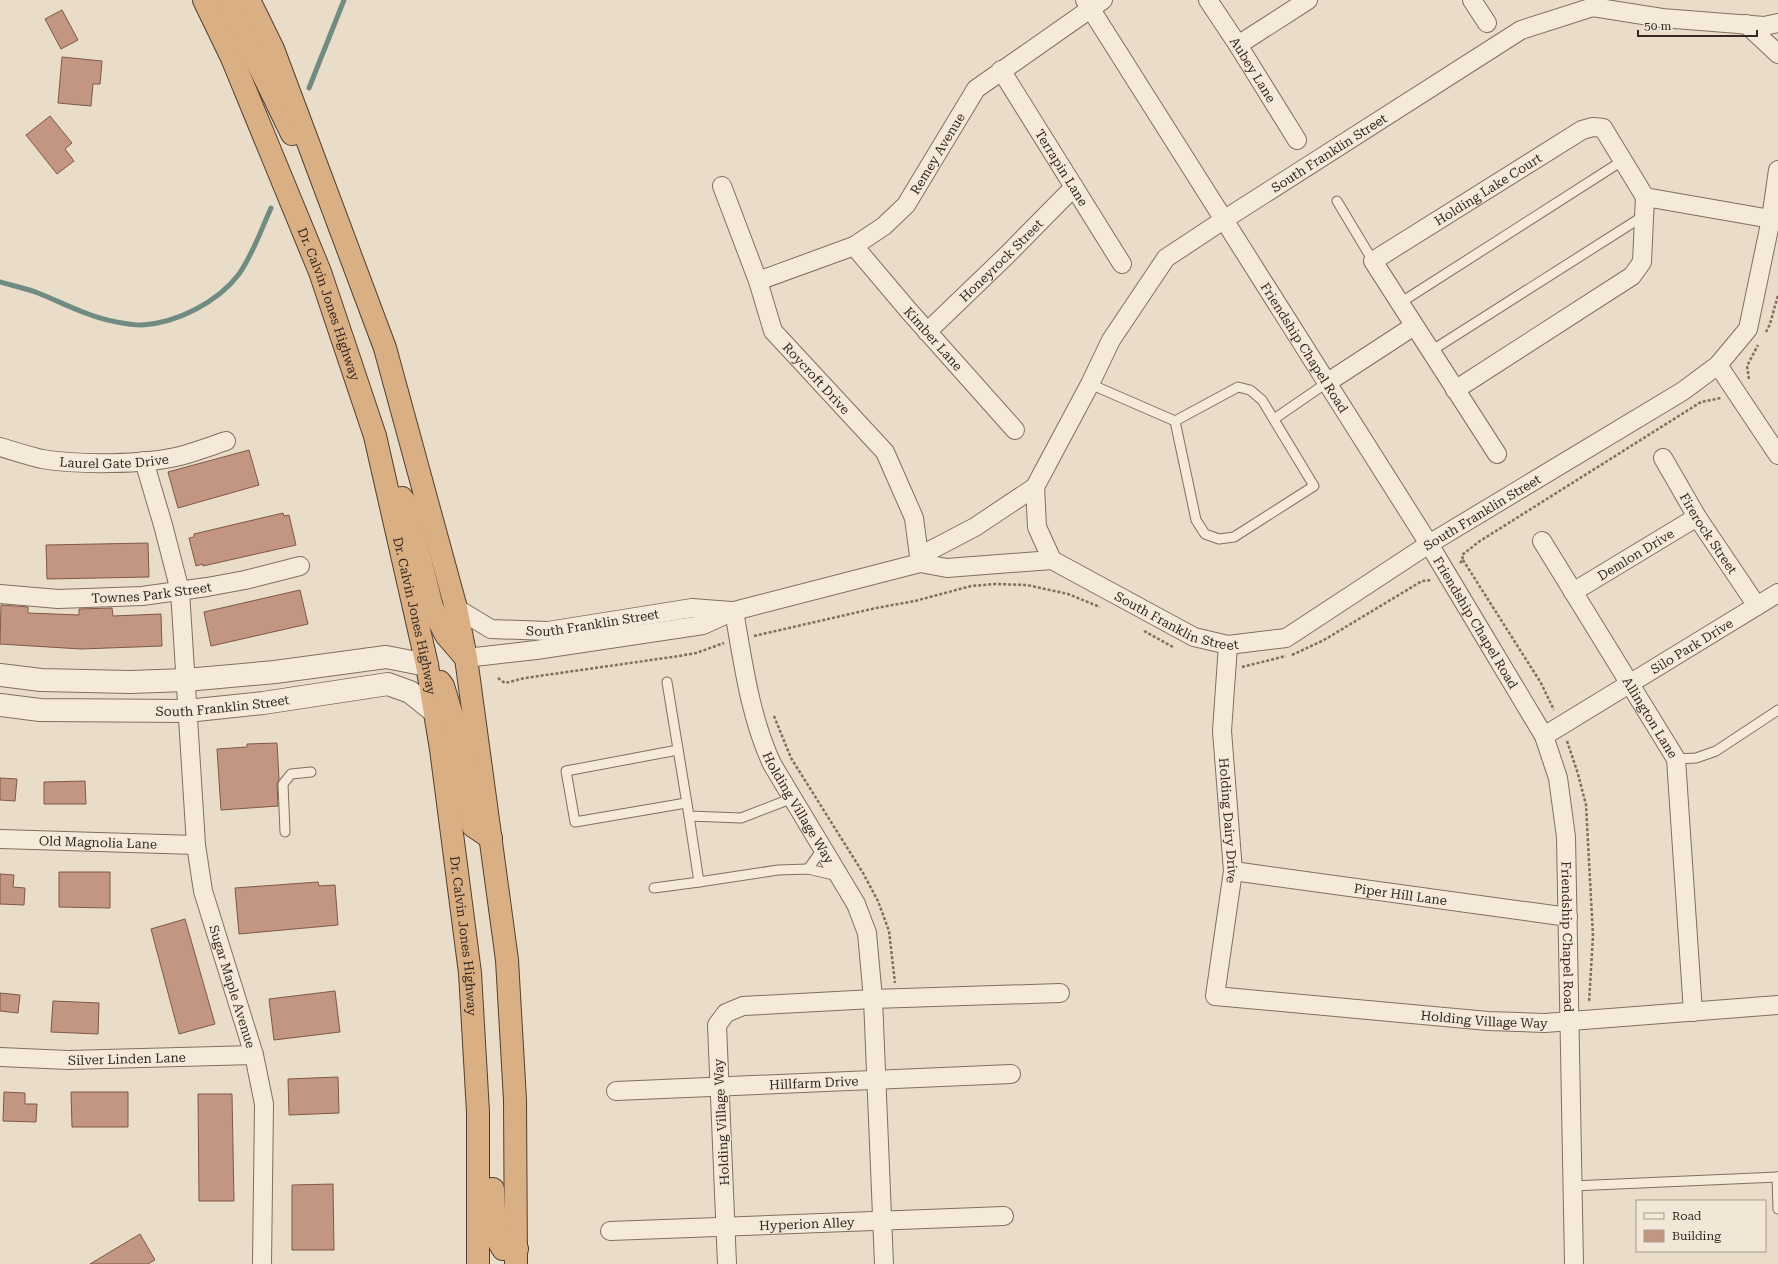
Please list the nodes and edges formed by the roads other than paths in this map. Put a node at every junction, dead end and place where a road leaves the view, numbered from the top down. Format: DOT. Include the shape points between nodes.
graph roads {
  1 [pos="204,0"];
  2 [pos="227,0"];
  3 [pos="249,0"];
  4 [pos="1208,0"];
  5 [pos="1308,0"];
  6 [pos="1472,0"];
  7 [pos="1092,3"];
  8 [pos="1592,3"];
  9 [pos="1487,23"];
  10 [pos="1778,23"];
  11 [pos="1746,24"];
  12 [pos="1238,45"];
  13 [pos="1778,54"];
  14 [pos="1001,70"];
  15 [pos="1296,140"];
  16 [pos="1622,160"];
  17 [pos="1778,170"];
  18 [pos="322,178"];
  19 [pos="722,186"];
  20 [pos="1074,187"];
  21 [pos="1645,197"];
  22 [pos="1337,201"];
  23 [pos="1645,215"];
  24 [pos="1225,219"];
  25 [pos="1774,219"];
  26 [pos="854,246"];
  27 [pos="1373,261"];
  28 [pos="1122,264"];
  29 [pos="758,281"];
  30 [pos="1400,303"];
  31 [pos="1414,326"];
  32 [pos="927,332"];
  33 [pos="1430,351"];
  34 [pos="1718,365"];
  35 [pos="1328,382"];
  36 [pos="1090,384"];
  37 [pos="1455,390"];
  38 [pos="1274,419"];
  39 [pos="1175,421"];
  40 [pos="1015,430"];
  41 [pos="226,441"];
  42 [pos="0,447"];
  43 [pos="1497,454"];
  44 [pos="1778,455"];
  45 [pos="1663,458"];
  46 [pos="144,461"];
  47 [pos="381,462"];
  48 [pos="1035,487"];
  49 [pos="1697,517"];
  50 [pos="1542,541"];
  51 [pos="1429,544"];
  52 [pos="1052,560"];
  53 [pos="920,564"];
  54 [pos="300,566"];
  55 [pos="180,591"];
  56 [pos="1573,592"];
  57 [pos="1778,593"];
  58 [pos="0,594"];
  59 [pos="1757,606"];
  60 [pos="456,608"];
  61 [pos="734,611"];
  62 [pos="1228,644"];
  63 [pos="466,658"];
  64 [pos="427,665"];
  65 [pos="0,675"];
  66 [pos="186,680"];
  67 [pos="668,682"];
  68 [pos="1629,684"];
  69 [pos="0,705"];
  70 [pos="1778,710"];
  71 [pos="187,711"];
  72 [pos="435,712"];
  73 [pos="1544,736"];
  74 [pos="678,750"];
  75 [pos="1676,759"];
  76 [pos="311,772"];
  77 [pos="793,798"];
  78 [pos="686,802"];
  79 [pos="689,816"];
  80 [pos="285,832"];
  81 [pos="491,838"];
  82 [pos="0,839"];
  83 [pos="196,845"];
  84 [pos="823,848"];
  85 [pos="808,869"];
  86 [pos="1233,871"];
  87 [pos="840,877"];
  88 [pos="699,882"];
  89 [pos="654,888"];
  90 [pos="1568,917"];
  91 [pos="470,973"];
  92 [pos="1060,993"];
  93 [pos="1214,996"];
  94 [pos="873,999"];
  95 [pos="1778,1005"];
  96 [pos="1693,1012"];
  97 [pos="1570,1021"];
  98 [pos="254,1055"];
  99 [pos="0,1057"];
  100 [pos="1011,1074"];
  101 [pos="877,1080"];
  102 [pos="718,1086"];
  103 [pos="616,1091"];
  104 [pos="1777,1177"];
  105 [pos="1572,1186"];
  106 [pos="1778,1209"];
  107 [pos="1004,1216"];
  108 [pos="882,1222"];
  109 [pos="726,1226"];
  110 [pos="610,1231"];
  111 [pos="516,1256"];
  112 [pos="262,1264"];
  113 [pos="478,1264"];
  114 [pos="727,1264"];
  115 [pos="884,1264"];
  116 [pos="1574,1264"];
  1 -- 47 [label="highway, Dr. Calvin Jones Highway" via="232,58 320,272 375,436"];
  2 -- 18 [label="highway" via="298,146"];
  3 -- 18 [label="highway" via="273,49"];
  4 -- 12 [label="street, Aubey Lane"];
  5 -- 12 [label="street"];
  6 -- 9 [label="street"];
  7 -- 14 [label="street, Remey Avenue"];
  7 -- 24 [label="street, Friendship Chapel Road"];
  8 -- 11 [label="street, South Franklin Street" via="1662,18"];
  8 -- 24 [label="street, South Franklin Street" via="1520,30"];
  10 -- 11 [label="street, South Franklin Street" via="1764,26"];
  11 -- 13 [label="street"];
  12 -- 15 [label="street, Aubey Lane"];
  14 -- 20 [label="street, Terrapin Lane"];
  14 -- 26 [label="street, Remey Avenue" via="976,90 906,205 884,226"];
  16 -- 21 [label="street, Holding Lake Court"];
  16 -- 27 [label="street, Holding Lake Court" via="1603,128 1592,127 1582,130"];
  16 -- 30 [label="lane"];
  17 -- 25 [label="street, South Franklin Street"];
  18 -- 60 [label="highway" via="385,348"];
  19 -- 29 [label="street, Roycroft Drive"];
  20 -- 28 [label="street, Terrapin Lane"];
  20 -- 32 [label="street, Honeyrock Street"];
  21 -- 23 [label="street"];
  21 -- 25 [label="street"];
  22 -- 27 [label="lane"];
  23 -- 33 [label="lane"];
  23 -- 37 [label="street" via="1642,262 1632,276"];
  24 -- 35 [label="street, Friendship Chapel Road"];
  24 -- 36 [label="street, South Franklin Street" via="1166,258 1111,340"];
  25 -- 34 [label="street, South Franklin Street" via="1748,329"];
  26 -- 29 [label="street, Remey Avenue"];
  26 -- 32 [label="street, Kimber Lane"];
  27 -- 30 [label="street"];
  29 -- 53 [label="street, Roycroft Drive" via="773,331 885,452 914,518"];
  30 -- 31 [label="street"];
  31 -- 33 [label="street"];
  31 -- 35 [label="street"];
  32 -- 40 [label="street, Kimber Lane"];
  33 -- 37 [label="street"];
  34 -- 44 [label="street"];
  34 -- 51 [label="street, South Franklin Street" via="1683,391"];
  35 -- 38 [label="lane"];
  35 -- 51 [label="street, Friendship Chapel Road"];
  36 -- 39 [label="lane"];
  36 -- 48 [label="street, South Franklin Street"];
  37 -- 43 [label="street"];
  38 -- 39 [label="lane" via="1262,400 1250,390 1238,387"];
  38 -- 39 [label="lane" via="1314,486 1234,537 1220,539 1206,534 1196,520"];
  41 -- 46 [label="street, Laurel Gate Drive" via="179,456"];
  42 -- 46 [label="street, Laurel Gate Drive" via="41,459 70,462"];
  45 -- 49 [label="street, Firerock Street"];
  46 -- 55 [label="street, Sugar Maple Avenue"];
  47 -- 63 [label="highway" via="406,503 432,607 446,635"];
  47 -- 64 [label="highway, Dr. Calvin Jones Highway"];
  48 -- 52 [label="street" via="1037,527"];
  48 -- 53 [label="street, South Franklin Street" via="975,526 931,550"];
  49 -- 56 [label="street, Demlon Drive"];
  49 -- 59 [label="street, Firerock Street"];
  50 -- 56 [label="street, Allington Lane"];
  51 -- 62 [label="street, South Franklin Street" via="1286,638"];
  51 -- 73 [label="street, Friendship Chapel Road"];
  52 -- 53 [label="street, South Franklin Street" via="947,568"];
  52 -- 62 [label="street, South Franklin Street" via="1194,637"];
  53 -- 61 [label="street, South Franklin Street"];
  54 -- 55 [label="street, Townes Park Street" via="245,580"];
  55 -- 58 [label="street, Townes Park Street" via="142,596 58,599"];
  55 -- 66 [label="street, Sugar Maple Avenue"];
  56 -- 68 [label="street, Allington Lane"];
  57 -- 59 [label="street, Silo Park Drive"];
  59 -- 68 [label="street, Silo Park Drive"];
  60 -- 61 [label="street, South Franklin Street" via="491,629 548,631 692,608"];
  60 -- 63 [label="highway"];
  61 -- 63 [label="street, South Franklin Street" via="703,625"];
  61 -- 77 [label="street, Holding Village Way" via="744,669 761,741"];
  62 -- 86 [label="street, Holding Dairy Drive" via="1222,731"];
  63 -- 81 [label="highway"];
  64 -- 66 [label="street, South Franklin Street" via="386,658"];
  64 -- 72 [label="highway, Dr. Calvin Jones Highway"];
  64 -- 81 [label="highway" via="443,686 456,729 473,826"];
  65 -- 66 [label="street, South Franklin Street" via="41,680"];
  66 -- 71 [label="street, Sugar Maple Avenue"];
  67 -- 74 [label="lane"];
  68 -- 73 [label="street, Silo Park Drive"];
  68 -- 75 [label="street, Allington Lane"];
  69 -- 71 [label="street, South Franklin Street" via="40,710"];
  70 -- 75 [label="lane" via="1716,751 1696,758"];
  71 -- 72 [label="street, South Franklin Street" via="264,703 388,684 410,692"];
  71 -- 83 [label="street, Sugar Maple Avenue"];
  72 -- 91 [label="highway, Dr. Calvin Jones Highway"];
  73 -- 90 [label="street, Friendship Chapel Road" via="1558,778 1566,837"];
  74 -- 78 [label="lane"];
  74 -- 78 [label="lane" via="566,771 575,822"];
  75 -- 96 [label="street, Allington Lane"];
  76 -- 80 [label="lane" via="291,774 283,784"];
  77 -- 79 [label="lane" via="741,818"];
  77 -- 84 [label="street, Holding Village Way"];
  78 -- 79 [label="lane"];
  79 -- 88 [label="lane"];
  81 -- 111 [label="highway" via="507,960 516,1100"];
  82 -- 83 [label="street, Old Magnolia Lane"];
  83 -- 98 [label="street, Sugar Maple Avenue" via="203,891"];
  84 -- 85 [label="lane"];
  84 -- 87 [label="street, Holding Village Way"];
  85 -- 87 [label="lane"];
  85 -- 88 [label="lane" via="778,870"];
  86 -- 90 [label="street, Piper Hill Lane"];
  86 -- 93 [label="street, Holding Dairy Drive"];
  87 -- 94 [label="street, Holding Village Way" via="856,904 867,933"];
  88 -- 89 [label="lane"];
  90 -- 97 [label="street, Friendship Chapel Road"];
  91 -- 111 [label="highway" via="483,1004 495,1235 503,1249"];
  91 -- 113 [label="highway, Dr. Calvin Jones Highway" via="478,1112"];
  92 -- 94 [label="street, Holding Village Way"];
  93 -- 97 [label="street, Holding Village Way" via="1488,1021"];
  94 -- 101 [label="street, Holding Village Way"];
  94 -- 102 [label="street, Holding Village Way" via="743,1006 726,1013 716,1025"];
  95 -- 96 [label="street, Holding Village Way"];
  96 -- 97 [label="street, Holding Village Way"];
  97 -- 105 [label="street, Friendship Chapel Road"];
  98 -- 99 [label="street, Silver Linden Lane" via="68,1060"];
  98 -- 112 [label="street, Sugar Maple Avenue" via="264,1104"];
  100 -- 101 [label="street, Hillfarm Drive"];
  101 -- 102 [label="street, Hillfarm Drive"];
  101 -- 108 [label="street, Holding Village Way"];
  102 -- 103 [label="street, Hillfarm Drive"];
  102 -- 109 [label="street, Holding Village Way"];
  104 -- 105 [label="lane"];
  104 -- 106 [label="lane"];
  105 -- 116 [label="street, Friendship Chapel Road"];
  107 -- 108 [label="street, Hyperion Alley"];
  108 -- 109 [label="street, Hyperion Alley"];
  108 -- 115 [label="street, Holding Village Way"];
  109 -- 110 [label="street, Hyperion Alley"];
  109 -- 114 [label="street, Holding Village Way"];
}
